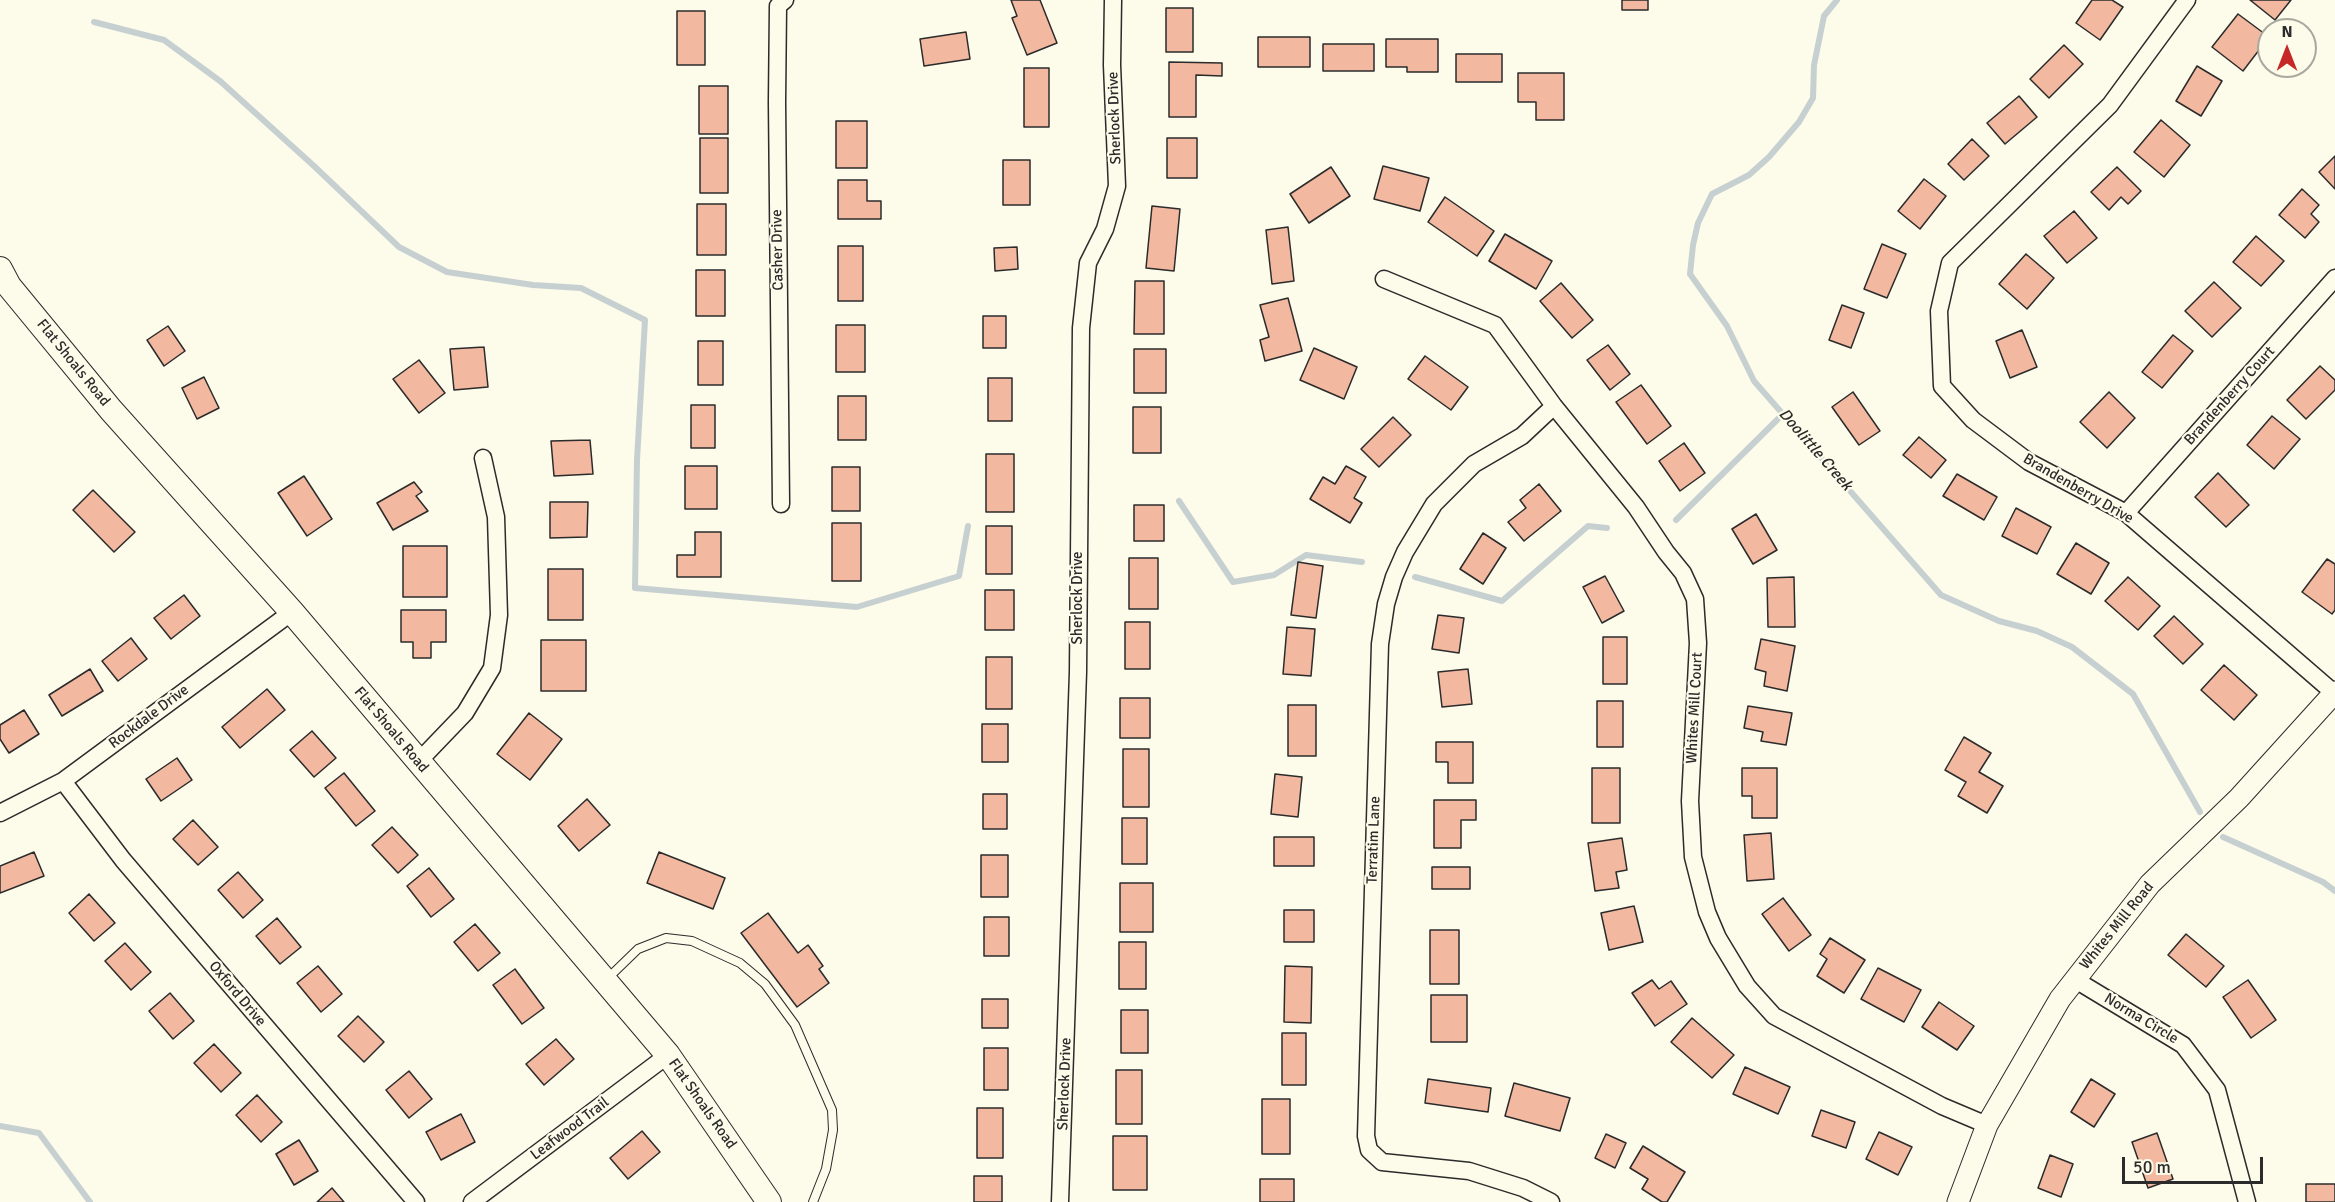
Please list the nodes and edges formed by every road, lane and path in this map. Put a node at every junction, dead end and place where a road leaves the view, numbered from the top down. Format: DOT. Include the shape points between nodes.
graph roads {
  1 [pos="784,0"];
  2 [pos="1113,0"];
  3 [pos="2187,0"];
  4 [pos="0,270"];
  5 [pos="2335,278"];
  6 [pos="1384,279"];
  7 [pos="1554,406"];
  8 [pos="483,458"];
  9 [pos="781,504"];
  10 [pos="2126,513"];
  11 [pos="292,612"];
  12 [pos="2334,693"];
  13 [pos="418,762"];
  14 [pos="63,781"];
  15 [pos="0,813"];
  16 [pos="2074,979"];
  17 [pos="605,981"];
  18 [pos="668,1055"];
  19 [pos="1987,1125"];
  20 [pos="416,1202"];
  21 [pos="472,1202"];
  22 [pos="769,1202"];
  23 [pos="813,1202"];
  24 [pos="1060,1202"];
  25 [pos="1551,1202"];
  26 [pos="1958,1202"];
  27 [pos="2247,1202"];
  1 -- 9 [label="street, Casher Drive" via="778,6 777,102"];
  2 -- 24 [label="street, Sherlock Drive" via="1117,186 1105,229 1088,263 1081,328 1078,672"];
  3 -- 10 [label="street, Brandenberry Drive" via="2110,105 1950,263 1939,311 1942,386 1973,420 2029,462"];
  4 -- 11 [label="main road, Flat Shoals Road" via="111,410"];
  5 -- 10 [label="street, Brandenberry Court"];
  6 -- 7 [label="street, Whites Mill Court" via="1495,325"];
  7 -- 19 [label="street, Whites Mill Court" via="1636,507 1683,573 1695,599 1698,643 1690,801 1693,857 1707,912 1731,963 1774,1016 1942,1106"];
  7 -- 25 [label="street, Terratim Lane" via="1522,436 1474,464 1434,504 1405,552 1386,604 1380,644 1366,1136 1369,1150 1382,1162 1470,1171 1523,1188"];
  8 -- 13 [label="street" via="496,517 499,615 492,668 465,713"];
  10 -- 12 [label="street, Brandenberry Drive"];
  11 -- 13 [label="main road, Flat Shoals Road"];
  11 -- 14 [label="street, Rockdale Drive"];
  12 -- 16 [label="street, Whites Mill Road" via="2239,798 2150,884"];
  13 -- 17 [label="main road, Flat Shoals Road"];
  14 -- 15 [label="street, Rockdale Drive"];
  14 -- 20 [label="street, Oxford Drive" via="131,869"];
  16 -- 19 [label="street, Whites Mill Road"];
  16 -- 27 [label="street, Norma Circle" via="2183,1045 2217,1090"];
  17 -- 18 [label="main road, Flat Shoals Road"];
  17 -- 23 [label="lane" via="638,949 666,938 692,941 740,963 765,984 795,1025 832,1110 833,1130 826,1169"];
  18 -- 21 [label="street, Leafwood Trail"];
  18 -- 22 [label="main road, Flat Shoals Road"];
  19 -- 26 [label="street, Whites Mill Road"];
}
